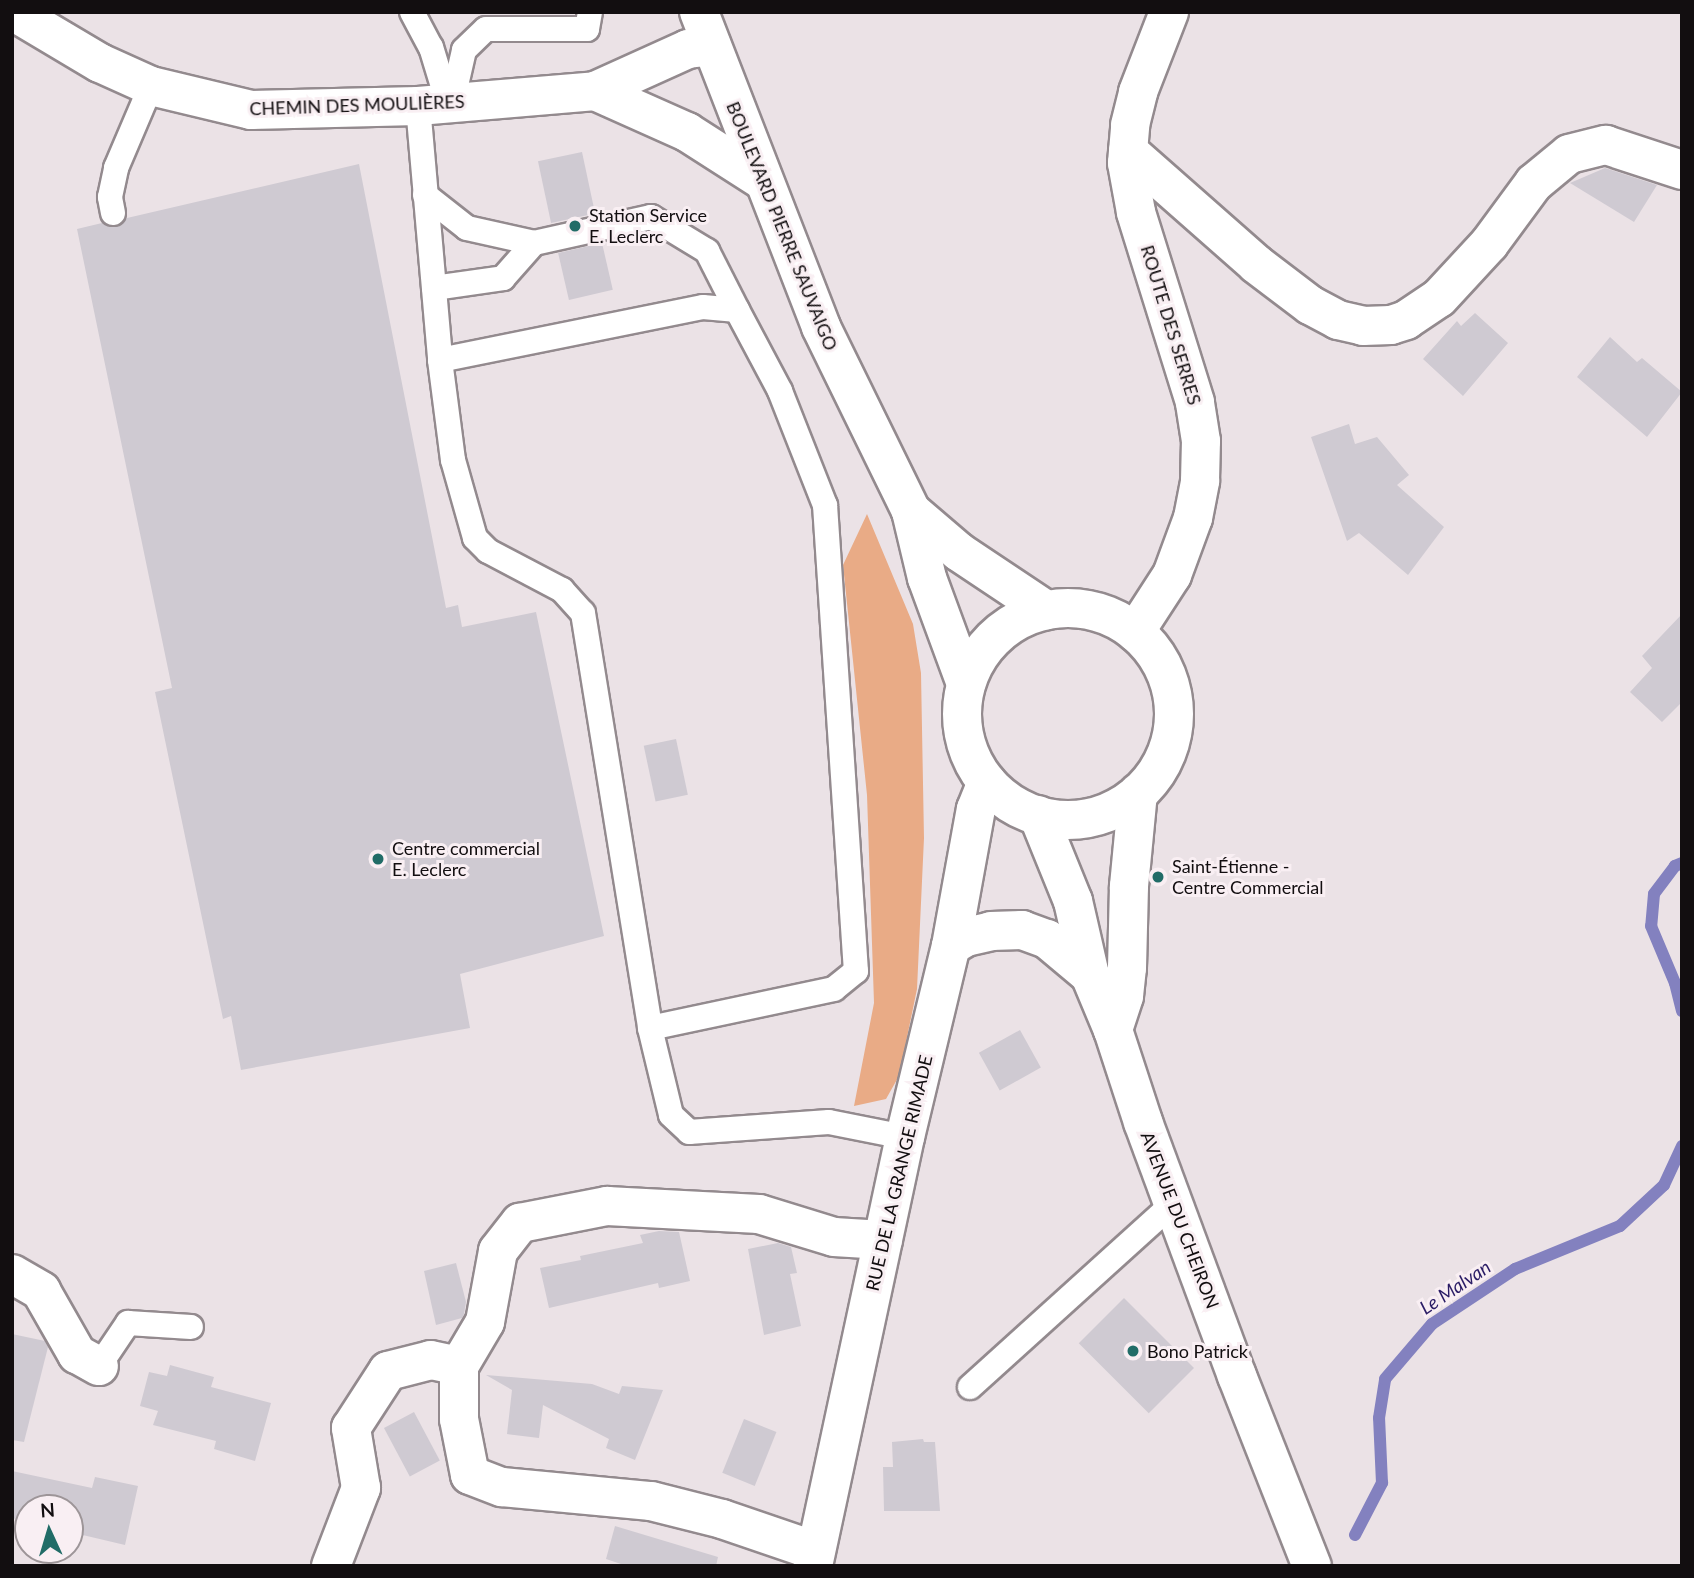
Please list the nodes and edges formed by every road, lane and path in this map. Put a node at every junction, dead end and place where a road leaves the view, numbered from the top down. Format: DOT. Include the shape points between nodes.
graph roads {
  1 [pos="14,12"];
  2 [pos="412,12"];
  3 [pos="590,12"];
  4 [pos="1169,12"];
  5 [pos="706,29"];
  6 [pos="151,86"];
  7 [pos="594,90"];
  8 [pos="439,104"];
  9 [pos="1128,151"];
  10 [pos="1682,170"];
  11 [pos="762,180"];
  12 [pos="425,195"];
  13 [pos="113,212"];
  14 [pos="1199,215"];
  15 [pos="534,243"];
  16 [pos="1152,262"];
  17 [pos="434,288"];
  18 [pos="737,310"];
  19 [pos="440,360"];
  20 [pos="911,511"];
  21 [pos="1046,610"];
  22 [pos="1135,632"];
  23 [pos="966,684"];
  24 [pos="987,782"];
  25 [pos="1138,793"];
  26 [pos="1038,815"];
  27 [pos="951,946"];
  28 [pos="1090,975"];
  29 [pos="650,1028"];
  30 [pos="1113,1030"];
  31 [pos="905,1137"];
  32 [pos="1175,1202"];
  33 [pos="883,1240"];
  34 [pos="12,1274"];
  35 [pos="191,1327"];
  36 [pos="99,1366"];
  37 [pos="459,1366"];
  38 [pos="970,1387"];
  39 [pos="815,1558"];
  40 [pos="331,1566"];
  41 [pos="1312,1566"];
  1 -- 6 [label="street, CHEMIN DES MOULIÈRES" via="100,64"];
  2 -- 8 [label="lane" via="431,47"];
  3 -- 8 [label="lane" via="587,29 486,29 464,50"];
  4 -- 9 [label="street, ROUTE DES SERRES" via="1138,92"];
  5 -- 7 [label="street, CHEMIN DES MOULIÈRES" via="688,49"];
  5 -- 11 [label="street, BOULEVARD PIERRE SAUVAIGO"];
  6 -- 8 [label="street, CHEMIN DES MOULIÈRES" via="251,110"];
  6 -- 13 [label="lane" via="116,168 110,197"];
  7 -- 8 [label="street, CHEMIN DES MOULIÈRES"];
  7 -- 11 [label="street, CHEMIN DES MOULIÈRES" via="687,132"];
  8 -- 12 [label="lane"];
  9 -- 14 [label="street"];
  9 -- 16 [label="street, ROUTE DES SERRES" via="1130,185"];
  10 -- 14 [label="street" via="1606,145 1569,154 1535,182 1489,244 1439,298 1406,320 1377,327 1338,320 1314,307"];
  11 -- 20 [label="street, BOULEVARD PIERRE SAUVAIGO" via="821,327"];
  12 -- 15 [label="lane" via="467,228"];
  12 -- 17 [label="lane"];
  14 -- 16 [label="street" via="1168,225 1156,243"];
  15 -- 17 [label="lane" via="503,278"];
  15 -- 18 [label="lane" via="651,217 708,251"];
  16 -- 22 [label="street, ROUTE DES SERRES" via="1195,402 1200,468 1193,518 1172,575"];
  17 -- 19 [label="lane"];
  18 -- 19 [label="lane" via="703,307"];
  18 -- 29 [label="lane" via="780,391 825,505 856,971 834,989"];
  19 -- 29 [label="lane" via="453,460 475,538 488,551 562,590 583,613"];
  20 -- 21 [label="street, BOULEVARD PIERRE SAUVAIGO" via="959,552"];
  20 -- 23 [label="street, BOULEVARD PIERRE SAUVAIGO" via="927,578"];
  21 -- 22 [label="street" via="1102,614"];
  21 -- 23 [label="street" via="1019,620 996,636"];
  22 -- 25 [label="street" via="1163,667 1174,712 1165,756"];
  23 -- 24 [label="street" via="962,705 965,736"];
  24 -- 26 [label="street" via="1010,802"];
  24 -- 27 [label="street, RUE DE LA GRANGE RIMADE" via="968,844"];
  25 -- 26 [label="street" via="1098,815 1068,819"];
  25 -- 30 [label="street" via="1127,968"];
  26 -- 28 [label="street, AVENUE DU CHEIRON" via="1073,901"];
  27 -- 28 [label="street" via="991,931 1023,930 1047,939"];
  27 -- 31 [label="street, RUE DE LA GRANGE RIMADE"];
  28 -- 30 [label="street, AVENUE DU CHEIRON"];
  29 -- 31 [label="lane" via="671,1115 689,1132 830,1122"];
  30 -- 32 [label="street, AVENUE DU CHEIRON"];
  31 -- 33 [label="street, RUE DE LA GRANGE RIMADE"];
  32 -- 38 [label="lane"];
  32 -- 41 [label="street, AVENUE DU CHEIRON"];
  33 -- 37 [label="street" via="834,1237 759,1214 607,1206 520,1223 498,1251 485,1322"];
  33 -- 39 [label="street, RUE DE LA GRANGE RIMADE"];
  34 -- 36 [label="street" via="41,1291 77,1354"];
  35 -- 36 [label="lane" via="128,1323"];
  37 -- 39 [label="street" via="459,1419 470,1475 502,1487 652,1501 722,1519"];
  37 -- 40 [label="street" via="430,1360 388,1371 358,1416 351,1428 361,1488"];
}
